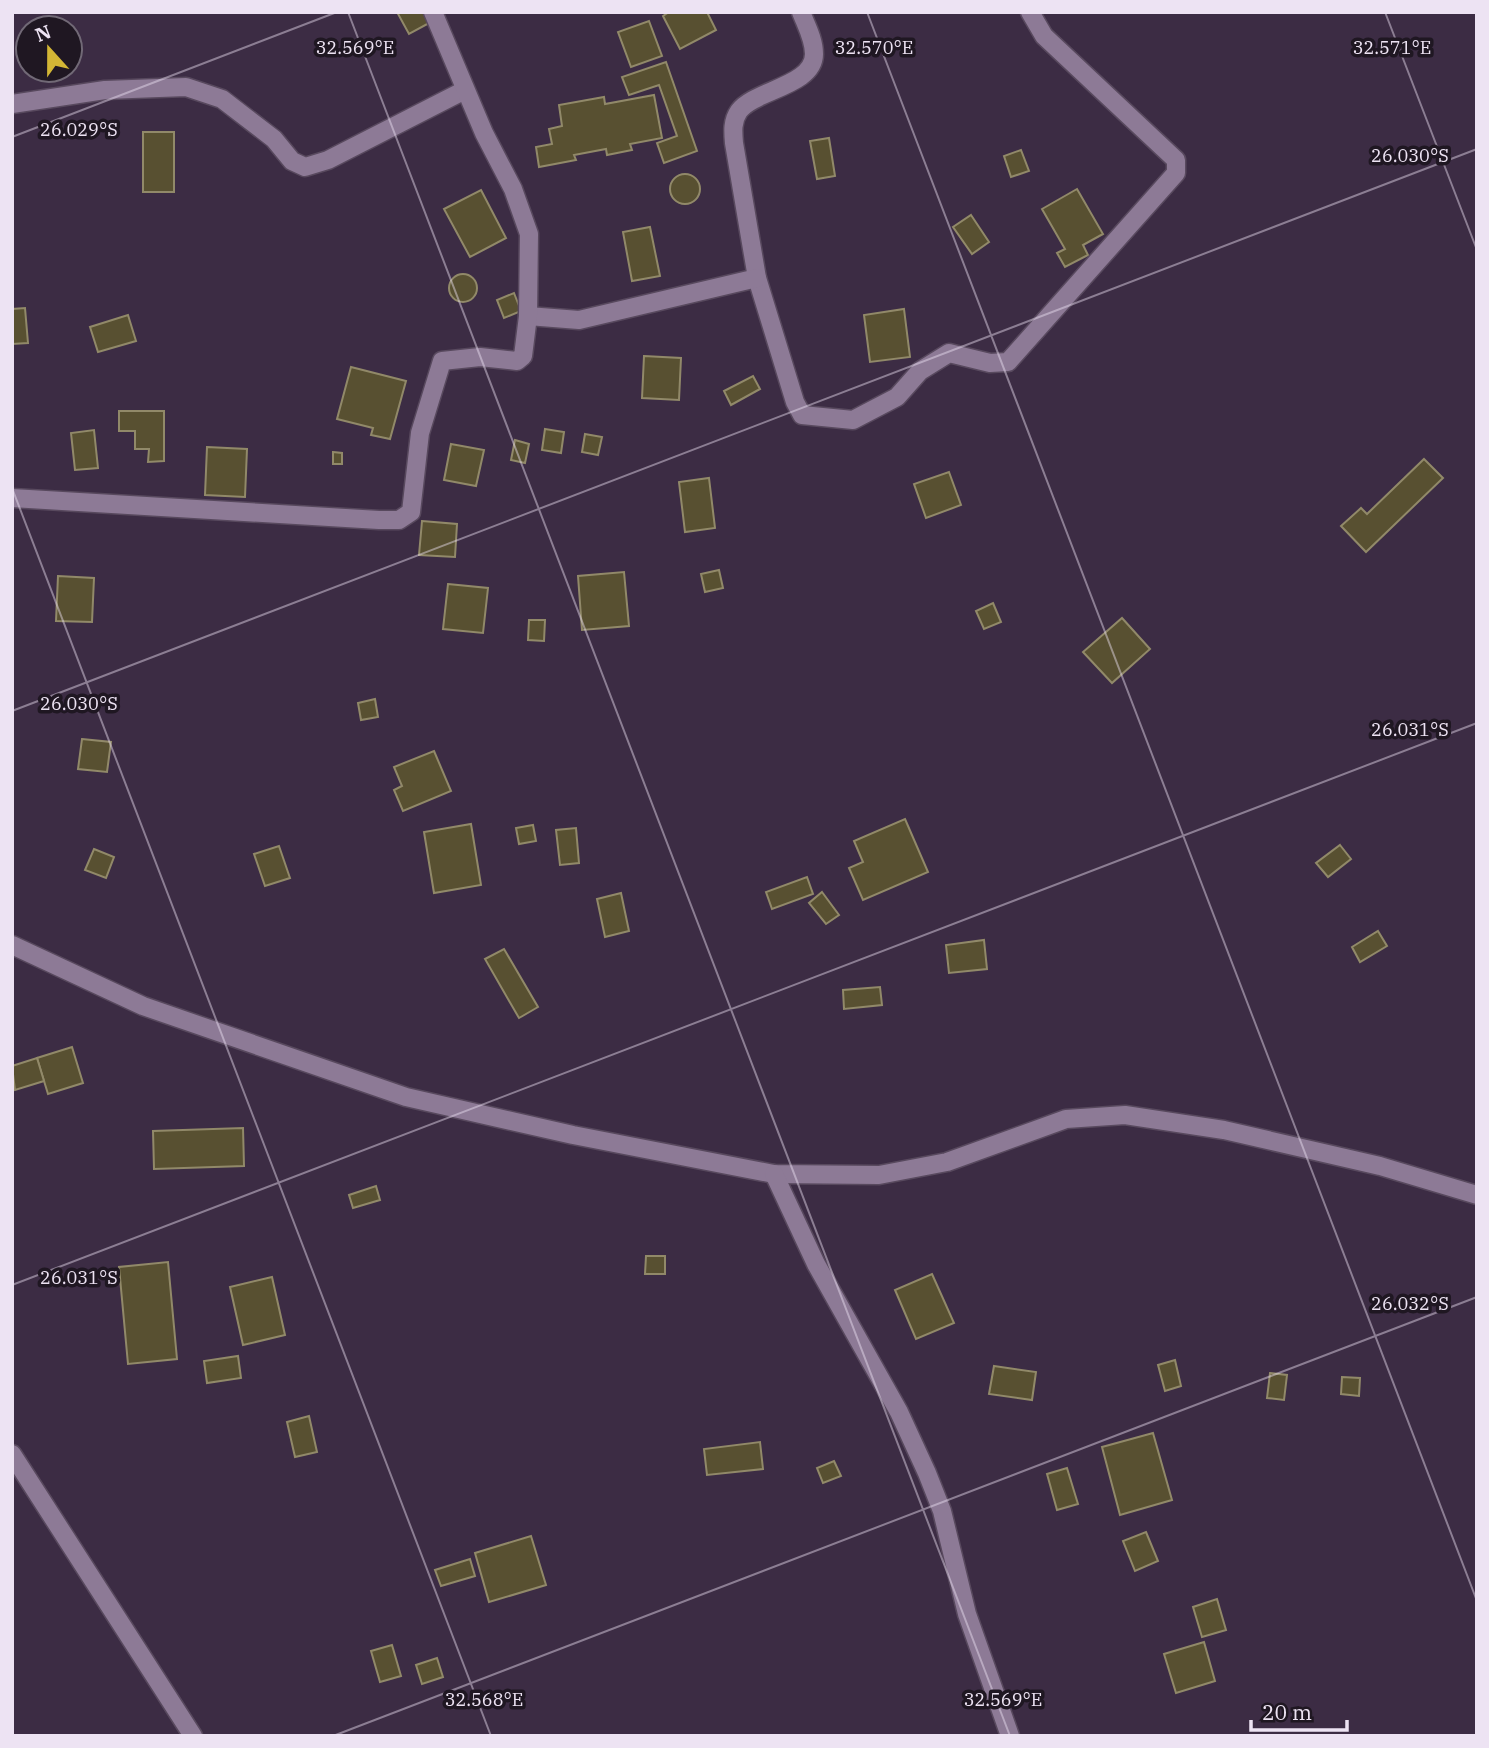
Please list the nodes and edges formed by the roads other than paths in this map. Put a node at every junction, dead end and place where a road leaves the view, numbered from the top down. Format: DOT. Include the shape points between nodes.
graph roads {
  1 [pos="433,12"];
  2 [pos="801,12"];
  3 [pos="1030,12"];
  4 [pos="465,90"];
  5 [pos="12,104"];
  6 [pos="757,278"];
  7 [pos="528,316"];
  8 [pos="12,498"];
  9 [pos="12,945"];
  10 [pos="775,1174"];
  11 [pos="1477,1195"];
  12 [pos="12,1454"];
  13 [pos="193,1735"];
  14 [pos="1010,1736"];
  1 -- 4 [label="street"];
  2 -- 6 [label="street" via="814,57 806,73 739,110 733,125"];
  3 -- 6 [label="street" via="1044,36 1176,160 1176,173 1008,362 990,363 949,353 920,371 897,397 853,420 802,415"];
  4 -- 5 [label="street" via="306,167 292,161 274,139 222,99 186,87 105,90"];
  4 -- 7 [label="street" via="527,227"];
  6 -- 7 [label="street" via="579,320"];
  7 -- 8 [label="street" via="523,356 517,361 480,357 442,361 421,433 411,512 399,520"];
  9 -- 10 [label="street" via="143,1006 406,1097"];
  10 -- 11 [label="street" via="879,1175 947,1162 1066,1119 1125,1115 1224,1130 1380,1166"];
  10 -- 14 [label="street" via="816,1264 899,1412 927,1473 942,1511 967,1614"];
  12 -- 13 [label="street"];
}
